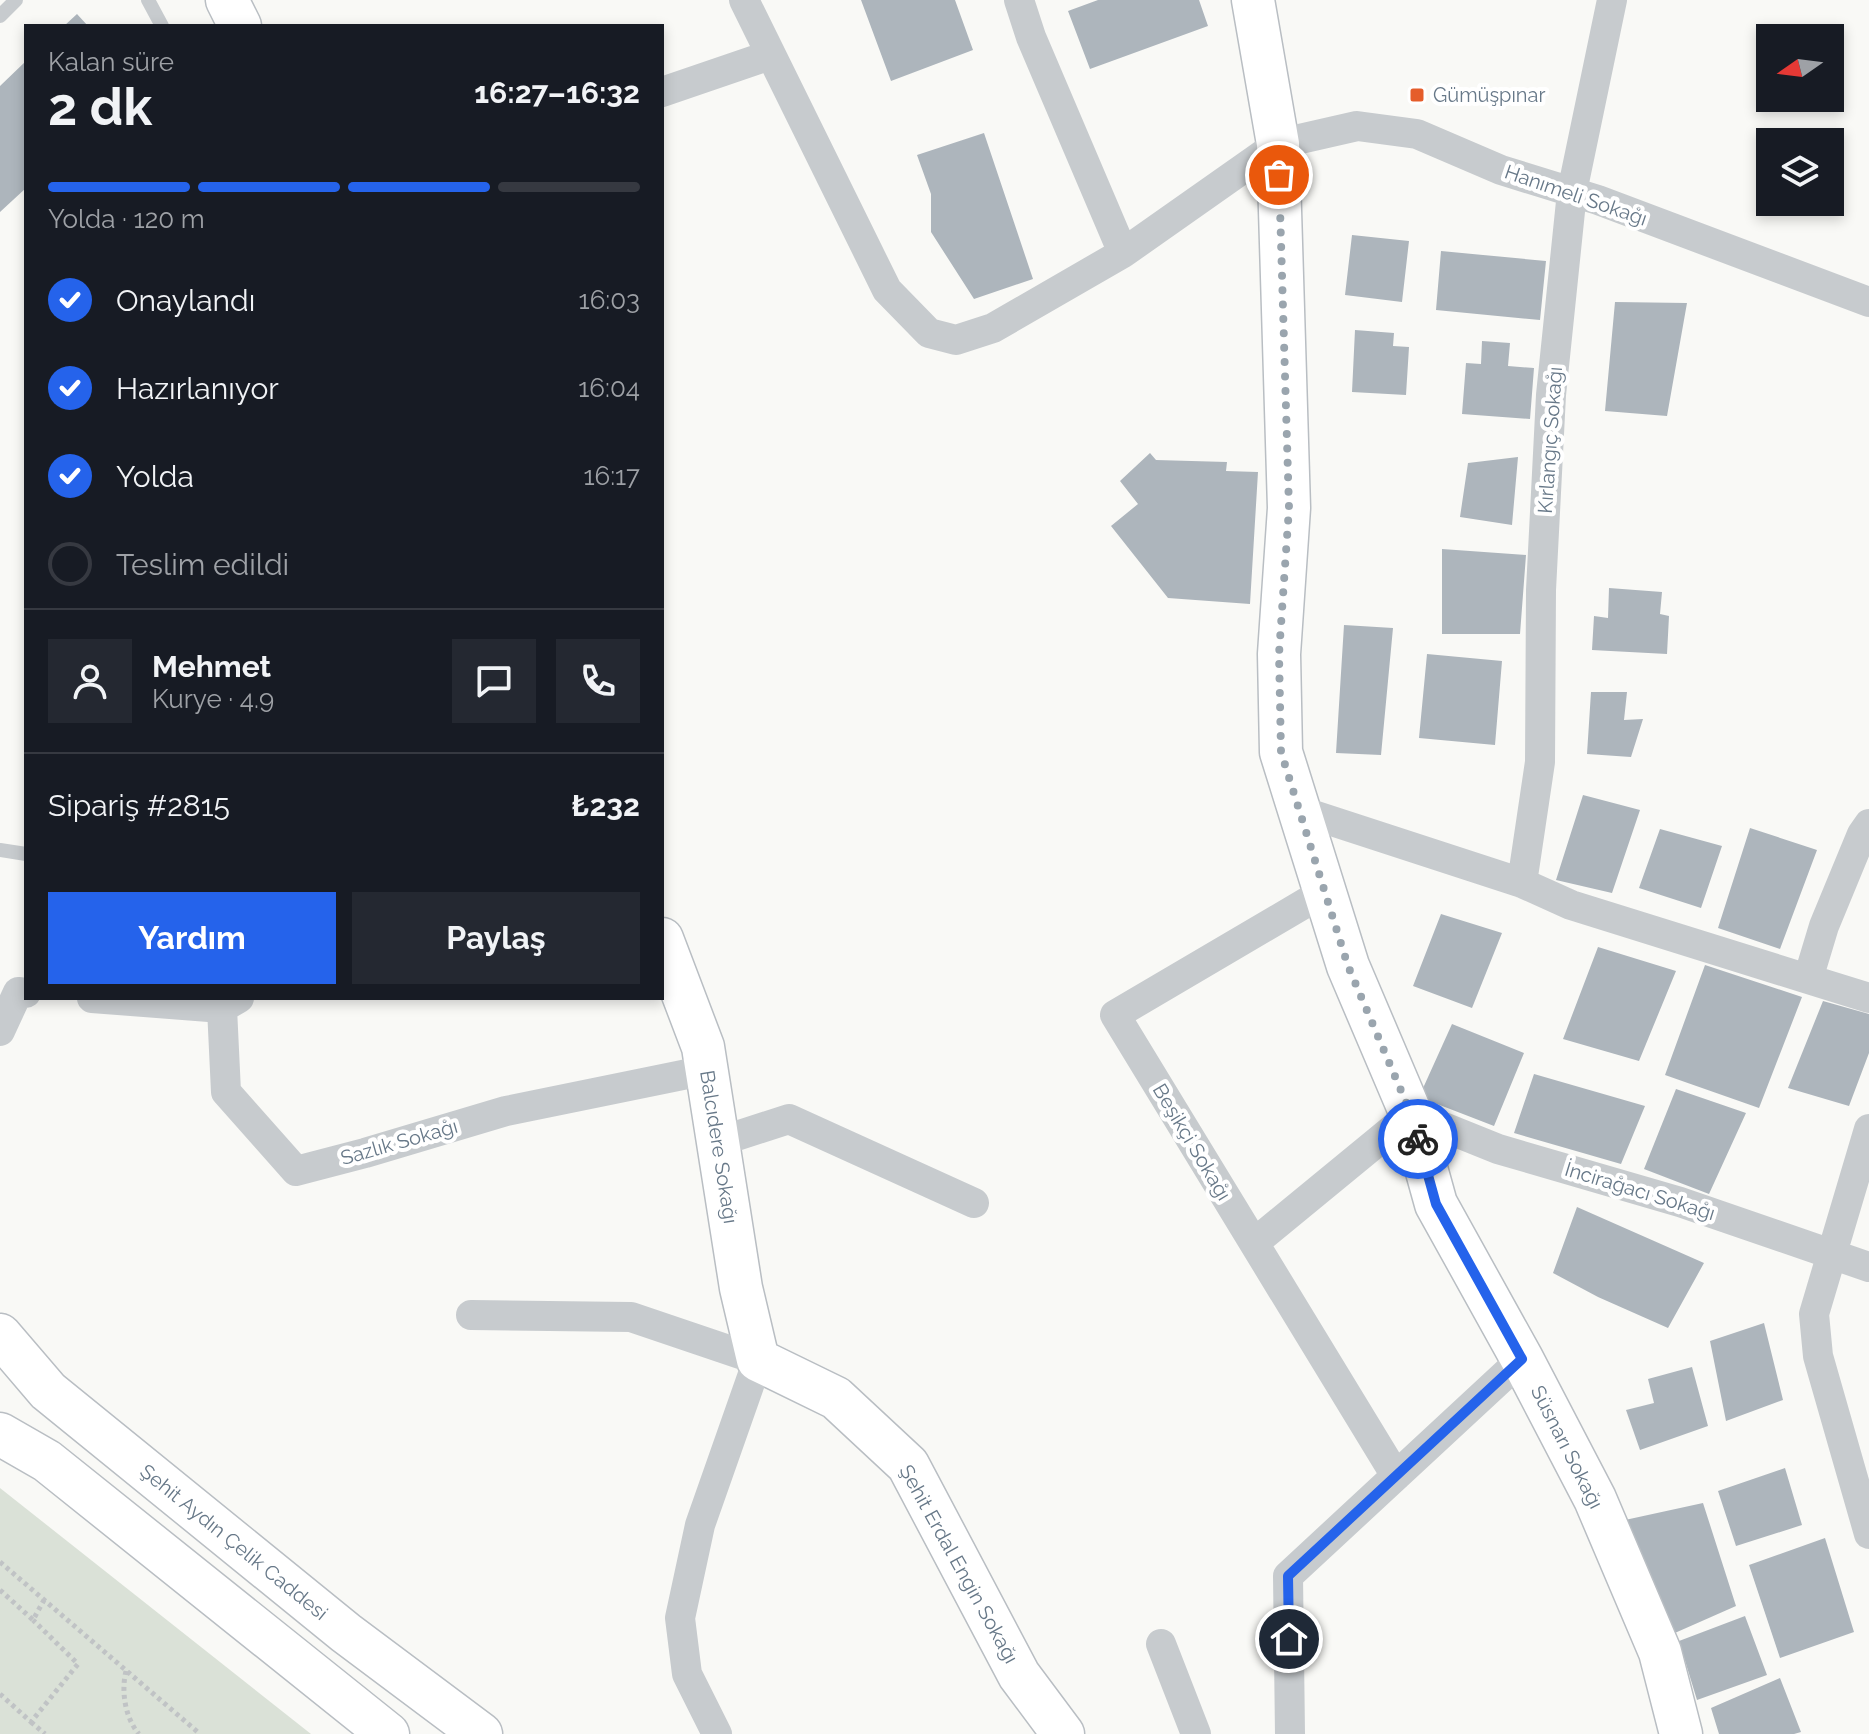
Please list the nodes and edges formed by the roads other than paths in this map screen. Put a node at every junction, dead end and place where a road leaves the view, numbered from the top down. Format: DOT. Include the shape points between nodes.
graph roads {
  1 [pos="16,0"];
  2 [pos="148,0"];
  3 [pos="227,0"];
  4 [pos="744,0"];
  5 [pos="1019,0"];
  6 [pos="1253,0"];
  7 [pos="1612,0"];
  8 [pos="0,16"];
  9 [pos="161,24"];
  10 [pos="239,24"];
  11 [pos="770,55"];
  12 [pos="664,91"];
  13 [pos="1278,144"];
  14 [pos="1572,192"];
  15 [pos="1123,253"];
  16 [pos="1869,302"];
  17 [pos="1298,810"];
  18 [pos="1869,824"];
  19 [pos="0,850"];
  20 [pos="24,854"];
  21 [pos="1522,883"];
  22 [pos="1324,892"];
  23 [pos="664,944"];
  24 [pos="1808,979"];
  25 [pos="22,992"];
  26 [pos="1869,998"];
  27 [pos="148,1000"];
  28 [pos="231,1003"];
  29 [pos="0,1031"];
  30 [pos="707,1070"];
  31 [pos="1411,1114"];
  32 [pos="1869,1129"];
  33 [pos="718,1142"];
  34 [pos="974,1203"];
  35 [pos="1254,1243"];
  36 [pos="1832,1254"];
  37 [pos="1869,1267"];
  38 [pos="471,1315"];
  39 [pos="0,1335"];
  40 [pos="1522,1359"];
  41 [pos="758,1360"];
  42 [pos="0,1434"];
  43 [pos="1396,1476"];
  44 [pos="1869,1534"];
  45 [pos="1161,1644"];
  46 [pos="388,1734"];
  47 [pos="481,1734"];
  48 [pos="717,1734"];
  49 [pos="1063,1734"];
  50 [pos="1196,1734"];
  51 [pos="1290,1734"];
  52 [pos="1681,1734"];
  1 -- 8 [label="lane"];
  2 -- 9 [label="lane"];
  3 -- 10 [label="street"];
  4 -- 11 [label="street"];
  5 -- 15 [label="street"];
  6 -- 13 [label="street, Süsnarı Sokağı"];
  7 -- 14 [label="street, Kırlangıç Sokağı"];
  11 -- 12 [label="street"];
  11 -- 15 [label="street" via="887,290 929,333 956,340 993,328"];
  13 -- 14 [label="street, Hanımeli Sokağı" via="1357,126 1417,134 1501,170"];
  13 -- 15 [label="street"];
  13 -- 17 [label="street, Süsnarı Sokağı" via="1289,508 1279,654 1281,752"];
  14 -- 16 [label="street, Hanımeli Sokağı"];
  14 -- 21 [label="street, Kırlangıç Sokağı" via="1551,395 1541,590 1540,762"];
  17 -- 21 [label="street"];
  17 -- 22 [label="street, Süsnarı Sokağı"];
  18 -- 24 [label="street" via="1824,926"];
  19 -- 20 [label="lane"];
  21 -- 24 [label="street" via="1571,905"];
  22 -- 31 [label="street, Süsnarı Sokağı" via="1348,966"];
  22 -- 35 [label="street, Beşikçi Sokağı" via="1115,1015"];
  23 -- 30 [label="street, Balcıdere Sokağı"];
  24 -- 26 [label="street"];
  25 -- 29 [label="street"];
  27 -- 28 [label="street"];
  28 -- 30 [label="street, Sazlık Sokağı" via="226,1092 296,1171 506,1111"];
  30 -- 33 [label="street, Balcıdere Sokağı"];
  31 -- 35 [label="street"];
  31 -- 36 [label="street, İncirağacı Sokağı" via="1498,1149 1680,1202"];
  31 -- 40 [label="street, Süsnarı Sokağı" via="1436,1204"];
  32 -- 36 [label="street"];
  33 -- 34 [label="street" via="789,1119"];
  33 -- 41 [label="street, Balcıdere Sokağı"];
  35 -- 43 [label="street, Beşikçi Sokağı"];
  36 -- 37 [label="street, İncirağacı Sokağı"];
  36 -- 44 [label="street" via="1814,1314 1818,1356"];
  38 -- 41 [label="street" via="631,1317"];
  39 -- 47 [label="street, Şehit Aydın Çelik Caddesi" via="48,1391 346,1633"];
  40 -- 43 [label="street"];
  40 -- 52 [label="street, Süsnarı Sokağı" via="1595,1499 1660,1652"];
  41 -- 48 [label="street" via="700,1525 680,1618 687,1674"];
  41 -- 49 [label="street, Şehit Erdal Engin Sokağı" via="836,1398 908,1465 1019,1675"];
  42 -- 46 [label="street" via="47,1461"];
  43 -- 51 [label="street" via="1288,1576"];
  45 -- 50 [label="street"];
}
